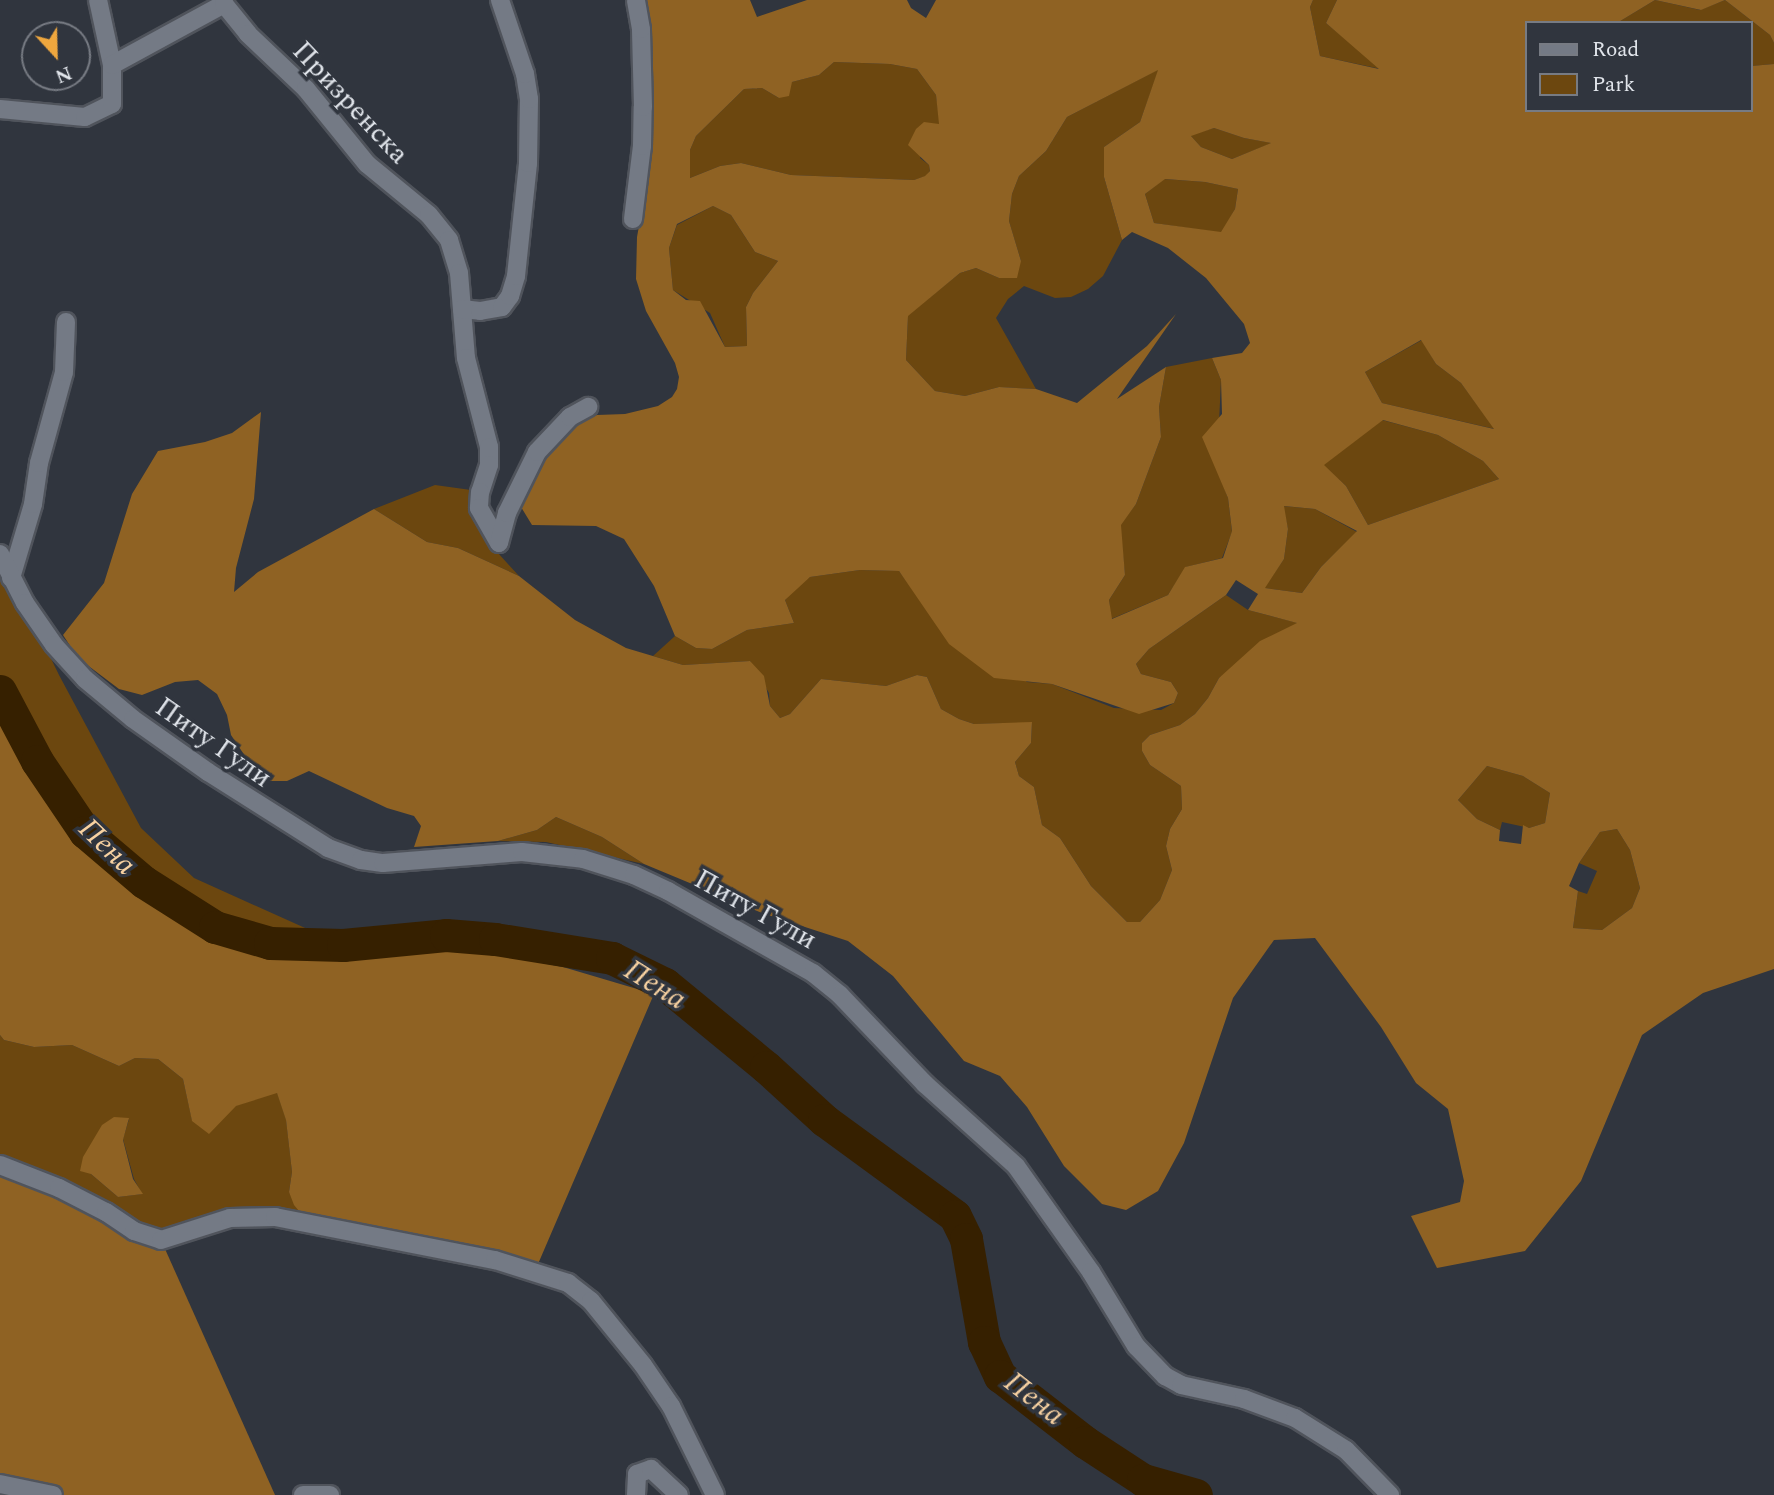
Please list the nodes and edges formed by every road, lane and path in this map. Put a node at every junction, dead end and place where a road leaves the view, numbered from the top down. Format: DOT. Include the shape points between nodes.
graph roads {
  1 [pos="98,0"];
  2 [pos="500,0"];
  3 [pos="636,0"];
  4 [pos="112,65"];
  5 [pos="0,109"];
  6 [pos="633,219"];
  7 [pos="462,309"];
  8 [pos="66,322"];
  9 [pos="588,407"];
  10 [pos="0,554"];
  11 [pos="11,578"];
  12 [pos="0,1165"];
  13 [pos="0,1484"];
  14 [pos="53,1495"];
  15 [pos="303,1495"];
  16 [pos="330,1495"];
  17 [pos="636,1495"];
  18 [pos="679,1495"];
  19 [pos="715,1495"];
  20 [pos="1391,1495"];
  1 -- 4 [label="street"];
  2 -- 7 [label="street" via="529,99 528,163 516,276 502,307 480,312"];
  3 -- 6 [label="street" via="643,107"];
  4 -- 5 [label="street" via="112,104 85,117"];
  4 -- 7 [label="street, Призренска" via="224,4 248,34 306,89 367,164 429,215 449,240 459,274"];
  7 -- 9 [label="street, Призренска" via="466,358 489,447 479,508 499,543 507,513 537,452 570,417"];
  8 -- 11 [label="street" via="64,372"];
  10 -- 11 [label="street, Питу Гули"];
  11 -- 20 [label="street, Питу Гули" via="54,645 85,679 208,772 328,848 383,863 523,852 583,859 668,891 813,973 1016,1166 1091,1272 1136,1346 1165,1376 1181,1385 1244,1399 1295,1418 1346,1450"];
  12 -- 19 [label="street" via="59,1188 134,1231 161,1240 230,1218 275,1217 495,1260 568,1283 591,1301 643,1365 671,1406"];
  13 -- 14 [label="street"];
  15 -- 16 [label="street"];
  17 -- 18 [label="street" via="637,1474 651,1469"];
}
